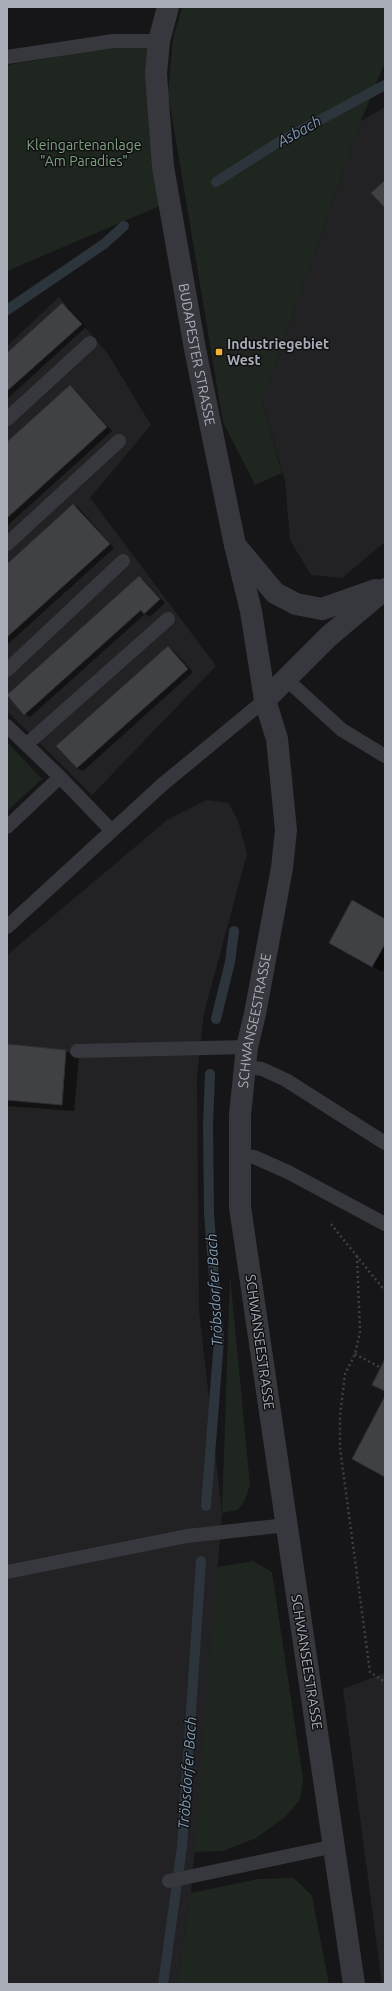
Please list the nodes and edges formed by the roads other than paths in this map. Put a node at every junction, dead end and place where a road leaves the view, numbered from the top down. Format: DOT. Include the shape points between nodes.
graph roads {
  1 [pos="168,7"];
  2 [pos="159,41"];
  3 [pos="7,57"];
  4 [pos="90,343"];
  5 [pos="7,419"];
  6 [pos="119,441"];
  7 [pos="7,544"];
  8 [pos="235,545"];
  9 [pos="123,561"];
  10 [pos="385,588"];
  11 [pos="168,619"];
  12 [pos="7,670"];
  13 [pos="288,680"];
  14 [pos="265,700"];
  15 [pos="7,726"];
  16 [pos="27,744"];
  17 [pos="385,756"];
  18 [pos="60,777"];
  19 [pos="7,827"];
  20 [pos="112,831"];
  21 [pos="7,927"];
  22 [pos="77,1051"];
  23 [pos="246,1057"];
  24 [pos="385,1143"];
  25 [pos="240,1156"];
  26 [pos="385,1224"];
  27 [pos="287,1525"];
  28 [pos="7,1572"];
  29 [pos="335,1846"];
  30 [pos="169,1881"];
  31 [pos="354,1984"];
  1 -- 2 [label="street, BUDAPESTER STRASSE"];
  2 -- 3 [label="lane" via="113,41"];
  2 -- 8 [label="street, BUDAPESTER STRASSE" via="156,74 163,167 184,291"];
  4 -- 5 [label="lane"];
  6 -- 7 [label="lane"];
  8 -- 10 [label="street" via="275,593 296,604 322,609"];
  8 -- 14 [label="street, BUDAPESTER STRASSE" via="251,611"];
  9 -- 12 [label="lane"];
  10 -- 13 [label="street" via="329,636"];
  11 -- 16 [label="lane"];
  13 -- 14 [label="street"];
  13 -- 17 [label="lane" via="342,730"];
  14 -- 20 [label="lane" via="163,784"];
  14 -- 23 [label="street, SCHWANSEESTRASSE" via="277,739 286,830 282,868"];
  15 -- 16 [label="lane"];
  16 -- 18 [label="lane"];
  18 -- 19 [label="lane"];
  18 -- 20 [label="lane"];
  20 -- 21 [label="lane"];
  22 -- 23 [label="lane"];
  23 -- 24 [label="lane"];
  23 -- 25 [label="street, SCHWANSEESTRASSE" via="240,1115"];
  25 -- 26 [label="lane" via="254,1157 288,1172"];
  25 -- 27 [label="street, SCHWANSEESTRASSE" via="240,1207"];
  27 -- 28 [label="lane" via="187,1536"];
  27 -- 29 [label="street, SCHWANSEESTRASSE"];
  29 -- 30 [label="lane"];
  29 -- 31 [label="street, SCHWANSEESTRASSE"];
}
